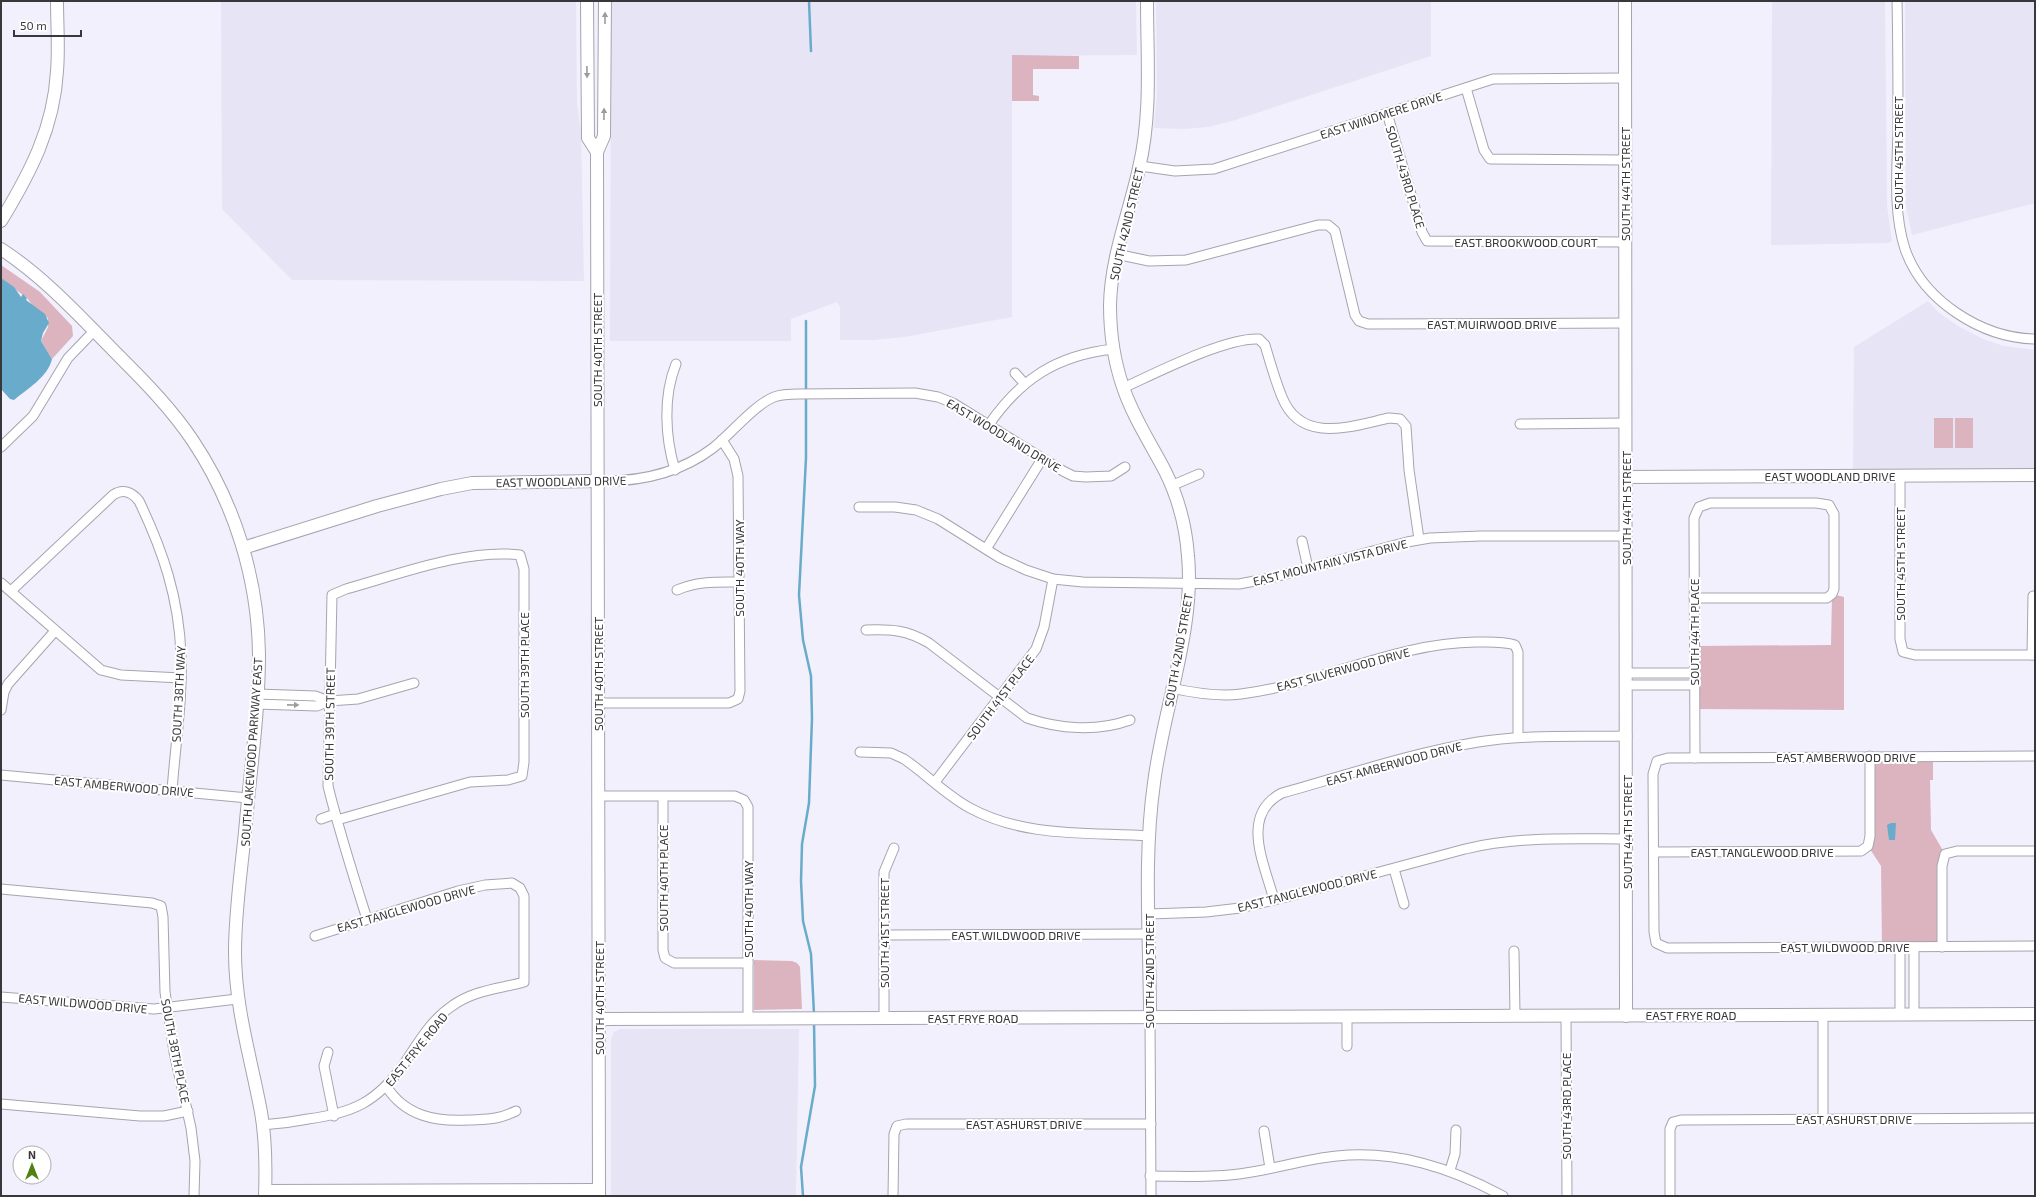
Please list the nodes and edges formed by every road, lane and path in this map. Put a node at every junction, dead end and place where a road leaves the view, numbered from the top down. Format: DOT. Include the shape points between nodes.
graph roads {
  1 [pos="57,1"];
  2 [pos="587,1"];
  3 [pos="605,1"];
  4 [pos="1146,1"];
  5 [pos="1625,1"];
  6 [pos="1897,1"];
  7 [pos="1625,78"];
  8 [pos="1466,88"];
  9 [pos="1387,113"];
  10 [pos="597,152"];
  11 [pos="1625,160"];
  12 [pos="1140,166"];
  13 [pos="1,221"];
  14 [pos="1428,241"];
  15 [pos="1625,242"];
  16 [pos="1,249"];
  17 [pos="1116,254"];
  18 [pos="1626,323"];
  19 [pos="94,331"];
  20 [pos="2035,339"];
  21 [pos="1114,349"];
  22 [pos="676,364"];
  23 [pos="1015,373"];
  24 [pos="1024,383"];
  25 [pos="1123,388"];
  26 [pos="1626,423"];
  27 [pos="1520,424"];
  28 [pos="988,426"];
  29 [pos="722,440"];
  30 [pos="1,447"];
  31 [pos="1042,459"];
  32 [pos="1125,468"];
  33 [pos="675,470"];
  34 [pos="1199,474"];
  35 [pos="2035,475"];
  36 [pos="1900,476"];
  37 [pos="1626,477"];
  38 [pos="598,481"];
  39 [pos="1171,486"];
  40 [pos="859,507"];
  41 [pos="1626,536"];
  42 [pos="1419,539"];
  43 [pos="1302,541"];
  44 [pos="243,548"];
  45 [pos="986,549"];
  46 [pos="520,555"];
  47 [pos="1308,568"];
  48 [pos="1053,579"];
  49 [pos="739,582"];
  50 [pos="1,583"];
  51 [pos="1189,584"];
  52 [pos="677,590"];
  53 [pos="11,591"];
  54 [pos="2033,596"];
  55 [pos="1694,598"];
  56 [pos="866,630"];
  57 [pos="56,631"];
  58 [pos="2034,655"];
  59 [pos="1662,673"];
  60 [pos="1694,673"];
  61 [pos="181,678"];
  62 [pos="1626,679"];
  63 [pos="414,683"];
  64 [pos="1662,685"];
  65 [pos="1694,685"];
  66 [pos="1172,688"];
  67 [pos="999,698"];
  68 [pos="257,699"];
  69 [pos="329,701"];
  70 [pos="598,703"];
  71 [pos="1,710"];
  72 [pos="1130,720"];
  73 [pos="1627,736"];
  74 [pos="1518,737"];
  75 [pos="860,752"];
  76 [pos="1870,756"];
  77 [pos="2035,756"];
  78 [pos="1695,758"];
  79 [pos="1,775"];
  80 [pos="935,782"];
  81 [pos="172,791"];
  82 [pos="598,796"];
  83 [pos="662,797"];
  84 [pos="248,798"];
  85 [pos="336,817"];
  86 [pos="321,819"];
  87 [pos="1149,836"];
  88 [pos="1627,838"];
  89 [pos="894,848"];
  90 [pos="2035,851"];
  91 [pos="1654,852"];
  92 [pos="1394,869"];
  93 [pos="1,889"];
  94 [pos="1274,900"];
  95 [pos="1404,904"];
  96 [pos="1149,914"];
  97 [pos="367,919"];
  98 [pos="1149,934"];
  99 [pos="884,935"];
  100 [pos="315,936"];
  101 [pos="2035,946"];
  102 [pos="1900,947"];
  103 [pos="1914,947"];
  104 [pos="1942,947"];
  105 [pos="1514,952"];
  106 [pos="748,963"];
  107 [pos="1901,981"];
  108 [pos="1914,981"];
  109 [pos="524,982"];
  110 [pos="1,997"];
  111 [pos="237,999"];
  112 [pos="167,1008"];
  113 [pos="2035,1014"];
  114 [pos="1823,1015"];
  115 [pos="1900,1015"];
  116 [pos="1914,1015"];
  117 [pos="1515,1016"];
  118 [pos="1566,1016"];
  119 [pos="1626,1016"];
  120 [pos="1347,1017"];
  121 [pos="1150,1018"];
  122 [pos="599,1019"];
  123 [pos="748,1019"];
  124 [pos="884,1019"];
  125 [pos="1347,1046"];
  126 [pos="328,1052"];
  127 [pos="386,1086"];
  128 [pos="1,1104"];
  129 [pos="188,1111"];
  130 [pos="516,1111"];
  131 [pos="334,1116"];
  132 [pos="2035,1118"];
  133 [pos="1823,1119"];
  134 [pos="262,1124"];
  135 [pos="1151,1124"];
  136 [pos="1456,1130"];
  137 [pos="1264,1131"];
  138 [pos="1270,1168"];
  139 [pos="1450,1170"];
  140 [pos="1150,1176"];
  141 [pos="266,1193"];
  142 [pos="599,1193"];
  143 [pos="1499,1195"];
  144 [pos="194,1196"];
  145 [pos="893,1196"];
  146 [pos="1151,1196"];
  147 [pos="1567,1196"];
  148 [pos="1670,1196"];
  1 -- 13 [label="street" via="58,72 50,114 42,145 27,178"];
  2 -- 10 [label="street, SOUTH 40TH STREET, one-way" via="588,138"];
  10 -- 3 [label="street, SOUTH 40TH STREET, one-way" via="604,136"];
  4 -- 12 [label="street, SOUTH 42ND STREET" via="1146,102"];
  5 -- 7 [label="street, SOUTH 44TH STREET"];
  6 -- 20 [label="street, SOUTH 45TH STREET" via="1897,194 1905,250 1916,271 1933,293 1955,310 1978,325 1995,332"];
  7 -- 8 [label="street, EAST WINDMERE DRIVE" via="1505,78 1493,79"];
  7 -- 11 [label="street, SOUTH 44TH STREET"];
  8 -- 9 [label="street, EAST WINDMERE DRIVE"];
  8 -- 11 [label="street" via="1484,150 1490,159"];
  9 -- 12 [label="street, EAST WINDMERE DRIVE" via="1214,169 1175,171"];
  9 -- 14 [label="street, SOUTH 43RD PLACE" via="1422,232"];
  10 -- 38 [label="street, SOUTH 40TH STREET"];
  11 -- 15 [label="street, SOUTH 44TH STREET"];
  12 -- 17 [label="street, SOUTH 42ND STREET"];
  14 -- 15 [label="street, EAST BROOKWOOD COURT"];
  15 -- 18 [label="street, SOUTH 44TH STREET"];
  16 -- 19 [label="street, SOUTH LAKEWOOD PARKWAY EAST" via="53,289"];
  17 -- 18 [label="street, EAST MUIRWOOD DRIVE" via="1149,261 1186,260 1318,225 1328,225 1335,231 1355,314 1359,321 1368,324"];
  17 -- 21 [label="street, SOUTH 42ND STREET" via="1110,305"];
  18 -- 26 [label="street, SOUTH 44TH STREET"];
  19 -- 30 [label="street" via="68,358 33,416"];
  19 -- 44 [label="street, SOUTH LAKEWOOD PARKWAY EAST" via="153,390 193,441 216,481"];
  21 -- 24 [label="street" via="1069,359"];
  21 -- 25 [label="street, SOUTH 42ND STREET"];
  22 -- 33 [label="street" via="670,377 668,391 668,440"];
  23 -- 24 [label="street"];
  24 -- 28 [label="street" via="1007,399"];
  25 -- 39 [label="street, SOUTH 42ND STREET"];
  25 -- 42 [label="street" via="1218,347 1250,338 1259,339 1265,345 1282,398 1290,411 1301,421 1327,429 1389,418 1400,419 1406,426 1408,470"];
  26 -- 27 [label="street"];
  26 -- 37 [label="street, SOUTH 44TH STREET"];
  28 -- 29 [label="street, EAST WOODLAND DRIVE" via="953,403 926,395 799,394 773,397"];
  28 -- 31 [label="street, EAST WOODLAND DRIVE"];
  29 -- 33 [label="street, EAST WOODLAND DRIVE" via="714,448"];
  29 -- 49 [label="street, SOUTH 40TH WAY" via="734,459 738,476"];
  31 -- 32 [label="street, EAST WOODLAND DRIVE" via="1068,473 1086,477 1110,476"];
  31 -- 45 [label="street"];
  33 -- 38 [label="street, EAST WOODLAND DRIVE" via="630,481"];
  34 -- 39 [label="street"];
  35 -- 36 [label="street, EAST WOODLAND DRIVE"];
  36 -- 37 [label="street, EAST WOODLAND DRIVE"];
  36 -- 58 [label="street, SOUTH 45TH STREET" via="1900,639 1903,652 1915,655"];
  37 -- 41 [label="street, SOUTH 44TH STREET"];
  38 -- 44 [label="street, EAST WOODLAND DRIVE" via="472,483 377,506"];
  38 -- 70 [label="street, SOUTH 40TH STREET"];
  39 -- 51 [label="street, SOUTH 42ND STREET" via="1182,517"];
  40 -- 45 [label="street, EAST MOUNTAIN VISTA DRIVE" via="916,510 938,519"];
  41 -- 42 [label="street, EAST MOUNTAIN VISTA DRIVE" via="1459,536"];
  41 -- 62 [label="street, SOUTH 44TH STREET"];
  42 -- 47 [label="street, EAST MOUNTAIN VISTA DRIVE"];
  43 -- 47 [label="street"];
  44 -- 68 [label="street, SOUTH LAKEWOOD PARKWAY EAST" via="258,634"];
  45 -- 48 [label="street, EAST MOUNTAIN VISTA DRIVE" via="1026,570"];
  46 -- 69 [label="street, SOUTH 39TH STREET" via="504,553 444,562 332,595"];
  46 -- 85 [label="street, SOUTH 39TH PLACE" via="524,569 522,776 508,780 470,782"];
  47 -- 51 [label="street, EAST MOUNTAIN VISTA DRIVE" via="1239,584"];
  48 -- 51 [label="street, EAST MOUNTAIN VISTA DRIVE"];
  48 -- 67 [label="street, SOUTH 41ST PLACE" via="1044,627 1036,649"];
  49 -- 52 [label="street" via="703,582"];
  49 -- 70 [label="street, SOUTH 40TH WAY" via="738,699 729,703"];
  50 -- 53 [label="street"];
  51 -- 66 [label="street, SOUTH 42ND STREET" via="1187,611"];
  53 -- 57 [label="street"];
  53 -- 61 [label="street, SOUTH 38TH WAY" via="113,495 127,491 134,494 161,550 172,585 180,636"];
  54 -- 58 [label="street"];
  55 -- 55 [label="street, SOUTH 44TH PLACE" via="1694,518 1699,507 1710,503 1829,505 1834,514 1834,589 1827,598"];
  55 -- 60 [label="street, SOUTH 44TH PLACE"];
  56 -- 67 [label="street" via="899,630 914,634"];
  57 -- 61 [label="street" via="101,670 121,675"];
  57 -- 71 [label="street" via="8,684"];
  59 -- 60 [label="street"];
  59 -- 62 [label="street"];
  59 -- 64 [label="street"];
  60 -- 65 [label="street, SOUTH 44TH PLACE"];
  61 -- 81 [label="street, SOUTH 38TH WAY"];
  62 -- 64 [label="street"];
  62 -- 73 [label="street, SOUTH 44TH STREET"];
  63 -- 69 [label="street" via="358,699"];
  64 -- 65 [label="street"];
  65 -- 78 [label="street, SOUTH 44TH PLACE"];
  66 -- 74 [label="street, EAST SILVERWOOD DRIVE" via="1216,695 1240,694 1284,685 1426,646 1464,642 1507,642 1515,645 1518,652"];
  66 -- 87 [label="street, SOUTH 42ND STREET" via="1154,778"];
  67 -- 72 [label="street" via="1027,718 1043,723 1112,727"];
  67 -- 80 [label="street, SOUTH 41ST PLACE"];
  68 -- 69 [label="street" via="315,696"];
  68 -- 84 [label="street, SOUTH LAKEWOOD PARKWAY EAST"];
  69 -- 85 [label="street, SOUTH 39TH STREET" via="328,786"];
  70 -- 82 [label="street, SOUTH 40TH STREET"];
  73 -- 74 [label="street, EAST AMBERWOOD DRIVE"];
  73 -- 88 [label="street, SOUTH 44TH STREET"];
  74 -- 94 [label="street, EAST AMBERWOOD DRIVE" via="1440,750 1282,793 1272,798 1262,812 1257,828"];
  75 -- 80 [label="street" via="892,753 904,758"];
  76 -- 77 [label="street, EAST AMBERWOOD DRIVE"];
  76 -- 78 [label="street, EAST AMBERWOOD DRIVE"];
  76 -- 91 [label="street, EAST TANGLEWOOD DRIVE" via="1870,836 1868,846 1861,851"];
  78 -- 91 [label="street, EAST AMBERWOOD DRIVE" via="1668,758 1657,761 1653,774"];
  79 -- 81 [label="street, EAST AMBERWOOD DRIVE"];
  80 -- 87 [label="street" via="969,808 1026,829"];
  81 -- 84 [label="street, EAST AMBERWOOD DRIVE"];
  82 -- 83 [label="street"];
  82 -- 122 [label="street, SOUTH 40TH STREET"];
  83 -- 106 [label="street, SOUTH 40TH PLACE" via="665,958 674,963"];
  83 -- 106 [label="street, SOUTH 40TH WAY" via="735,796 744,800 748,807"];
  84 -- 111 [label="street, SOUTH LAKEWOOD PARKWAY EAST" via="235,943"];
  85 -- 86 [label="street"];
  85 -- 97 [label="street, SOUTH 39TH STREET"];
  87 -- 96 [label="street, SOUTH 42ND STREET"];
  88 -- 92 [label="street, EAST TANGLEWOOD DRIVE" via="1515,840 1465,849"];
  88 -- 119 [label="street, SOUTH 44TH STREET"];
  89 -- 99 [label="street, SOUTH 41ST STREET" via="884,872"];
  90 -- 104 [label="street" via="1957,851 1945,854 1942,866"];
  91 -- 102 [label="street, EAST WILDWOOD DRIVE" via="1654,932 1656,943 1666,948"];
  92 -- 94 [label="street, EAST TANGLEWOOD DRIVE"];
  92 -- 95 [label="street, EAST TANGLEWOOD DRIVE"];
  93 -- 112 [label="street, SOUTH 38TH PLACE" via="161,906 164,917 163,952"];
  94 -- 96 [label="street, EAST TANGLEWOOD DRIVE" via="1206,912"];
  96 -- 98 [label="street, SOUTH 42ND STREET"];
  97 -- 100 [label="street, EAST TANGLEWOOD DRIVE"];
  97 -- 109 [label="street, EAST TANGLEWOOD DRIVE" via="458,891 512,883 520,888 524,896"];
  98 -- 99 [label="street, EAST WILDWOOD DRIVE"];
  98 -- 121 [label="street, SOUTH 42ND STREET"];
  99 -- 124 [label="street, SOUTH 41ST STREET"];
  101 -- 104 [label="street, EAST WILDWOOD DRIVE"];
  102 -- 103 [label="street, EAST WILDWOOD DRIVE"];
  102 -- 107 [label="street"];
  103 -- 104 [label="street, EAST WILDWOOD DRIVE"];
  103 -- 108 [label="street"];
  105 -- 117 [label="street"];
  106 -- 123 [label="street, SOUTH 40TH WAY"];
  107 -- 108 [label="street"];
  107 -- 115 [label="street"];
  108 -- 116 [label="street"];
  109 -- 127 [label="street, EAST FRYE ROAD" via="468,996 453,1005 439,1016"];
  110 -- 112 [label="street, EAST WILDWOOD DRIVE" via="138,1009"];
  111 -- 112 [label="street, EAST WILDWOOD DRIVE"];
  111 -- 134 [label="street, SOUTH LAKEWOOD PARKWAY EAST"];
  112 -- 129 [label="street, SOUTH 38TH PLACE"];
  113 -- 116 [label="street, EAST FRYE ROAD"];
  114 -- 115 [label="street, EAST FRYE ROAD"];
  114 -- 119 [label="street, EAST FRYE ROAD"];
  114 -- 133 [label="street"];
  115 -- 116 [label="street, EAST FRYE ROAD"];
  117 -- 118 [label="street, EAST FRYE ROAD"];
  117 -- 120 [label="street, EAST FRYE ROAD"];
  118 -- 119 [label="street, EAST FRYE ROAD"];
  118 -- 147 [label="street, SOUTH 43RD PLACE"];
  120 -- 121 [label="street, EAST FRYE ROAD"];
  120 -- 125 [label="street"];
  121 -- 124 [label="street, EAST FRYE ROAD"];
  121 -- 135 [label="street, SOUTH 42ND STREET"];
  122 -- 123 [label="street, EAST FRYE ROAD"];
  122 -- 142 [label="street, SOUTH 40TH STREET"];
  123 -- 124 [label="street, EAST FRYE ROAD"];
  126 -- 131 [label="street" via="324,1066"];
  127 -- 130 [label="street" via="393,1097 413,1113 430,1118 450,1121 500,1118"];
  127 -- 131 [label="street, EAST FRYE ROAD" via="361,1106"];
  128 -- 129 [label="street" via="140,1116 164,1116"];
  129 -- 144 [label="street, SOUTH 38TH PLACE" via="195,1161"];
  131 -- 134 [label="street, EAST FRYE ROAD"];
  132 -- 133 [label="street, EAST ASHURST DRIVE"];
  133 -- 148 [label="street, EAST ASHURST DRIVE" via="1672,1122"];
  134 -- 141 [label="street, SOUTH LAKEWOOD PARKWAY EAST" via="265,1141"];
  135 -- 140 [label="street, SOUTH 42ND STREET"];
  135 -- 145 [label="street, EAST ASHURST DRIVE" via="897,1126 894,1134"];
  136 -- 139 [label="street" via="1455,1154"];
  137 -- 138 [label="street"];
  138 -- 139 [label="street" via="1356,1155 1399,1157"];
  138 -- 140 [label="street" via="1218,1176"];
  139 -- 143 [label="street"];
  140 -- 146 [label="street, SOUTH 42ND STREET"];
  141 -- 142 [label="street"];
}
